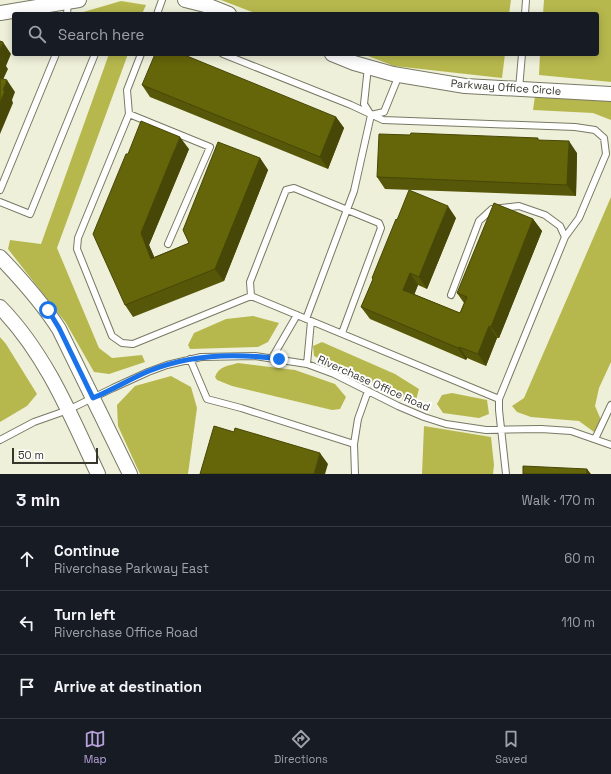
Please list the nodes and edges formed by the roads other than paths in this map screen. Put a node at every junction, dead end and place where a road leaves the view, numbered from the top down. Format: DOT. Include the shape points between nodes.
graph roads {
  1 [pos="162,0"];
  2 [pos="185,0"];
  3 [pos="526,0"];
  4 [pos="71,5"];
  5 [pos="158,12"];
  6 [pos="224,12"];
  7 [pos="525,12"];
  8 [pos="0,13"];
  9 [pos="55,56"];
  10 [pos="94,56"];
  11 [pos="140,56"];
  12 [pos="228,56"];
  13 [pos="338,56"];
  14 [pos="522,56"];
  15 [pos="368,67"];
  16 [pos="399,75"];
  17 [pos="519,89"];
  18 [pos="611,94"];
  19 [pos="129,114"];
  20 [pos="371,115"];
  21 [pos="0,190"];
  22 [pos="0,202"];
  23 [pos="348,210"];
  24 [pos="564,237"];
  25 [pos="168,244"];
  26 [pos="0,257"];
  27 [pos="451,295"];
  28 [pos="251,296"];
  29 [pos="0,307"];
  30 [pos="297,315"];
  31 [pos="309,320"];
  32 [pos="342,334"];
  33 [pos="272,358"];
  34 [pos="190,359"];
  35 [pos="307,364"];
  36 [pos="368,391"];
  37 [pos="93,398"];
  38 [pos="499,399"];
  39 [pos="611,407"];
  40 [pos="68,410"];
  41 [pos="502,430"];
  42 [pos="595,439"];
  43 [pos="0,440"];
  44 [pos="354,444"];
  45 [pos="611,445"];
  46 [pos="98,474"];
  47 [pos="130,474"];
  48 [pos="355,474"];
  49 [pos="506,474"];
  1 -- 5 [label="lane"];
  2 -- 6 [label="street"];
  3 -- 7 [label="lane"];
  4 -- 8 [label="street"];
  9 -- 21 [label="lane"];
  10 -- 22 [label="lane" via="30,214"];
  11 -- 19 [label="lane" via="127,90"];
  12 -- 20 [label="lane"];
  13 -- 15 [label="street, Parkway Office Circle"];
  14 -- 17 [label="lane"];
  15 -- 16 [label="street, Parkway Office Circle"];
  15 -- 20 [label="lane" via="364,104"];
  16 -- 17 [label="street, Parkway Office Circle" via="465,86"];
  16 -- 20 [label="lane" via="384,112"];
  17 -- 18 [label="street, Parkway Office Circle"];
  19 -- 25 [label="lane" via="210,147"];
  19 -- 28 [label="lane" via="78,238 77,249 112,336 122,343 133,344"];
  20 -- 23 [label="lane"];
  20 -- 24 [label="lane" via="383,120 575,127 595,130 604,138 606,154 579,218"];
  23 -- 28 [label="lane" via="294,188 286,190 250,282"];
  23 -- 31 [label="lane"];
  23 -- 32 [label="lane" via="379,224 382,228"];
  24 -- 27 [label="lane" via="560,226 545,215 519,206 492,209 479,221"];
  24 -- 38 [label="lane"];
  26 -- 37 [label="street" via="48,310"];
  28 -- 30 [label="lane"];
  29 -- 40 [label="street" via="39,356"];
  30 -- 31 [label="lane"];
  30 -- 33 [label="lane"];
  31 -- 32 [label="lane"];
  31 -- 35 [label="lane"];
  32 -- 38 [label="lane"];
  33 -- 34 [label="lane, Riverchase Office Road" via="222,356"];
  33 -- 35 [label="lane, Riverchase Office Road"];
  34 -- 37 [label="lane, Riverchase Office Road" via="148,372"];
  34 -- 44 [label="lane" via="207,399"];
  35 -- 36 [label="lane, Riverchase Office Road"];
  36 -- 41 [label="lane, Riverchase Office Road" via="418,415 446,424"];
  36 -- 44 [label="lane" via="358,420"];
  37 -- 40 [label="lane, Riverchase Office Road"];
  37 -- 47 [label="street"];
  38 -- 41 [label="lane"];
  39 -- 42 [label="lane"];
  40 -- 43 [label="lane, Riverchase Office Road" via="34,422"];
  40 -- 46 [label="street"];
  41 -- 42 [label="lane, Riverchase Office Road" via="571,431"];
  41 -- 49 [label="lane"];
  42 -- 45 [label="lane, Riverchase Office Road"];
  44 -- 48 [label="lane"];
}
